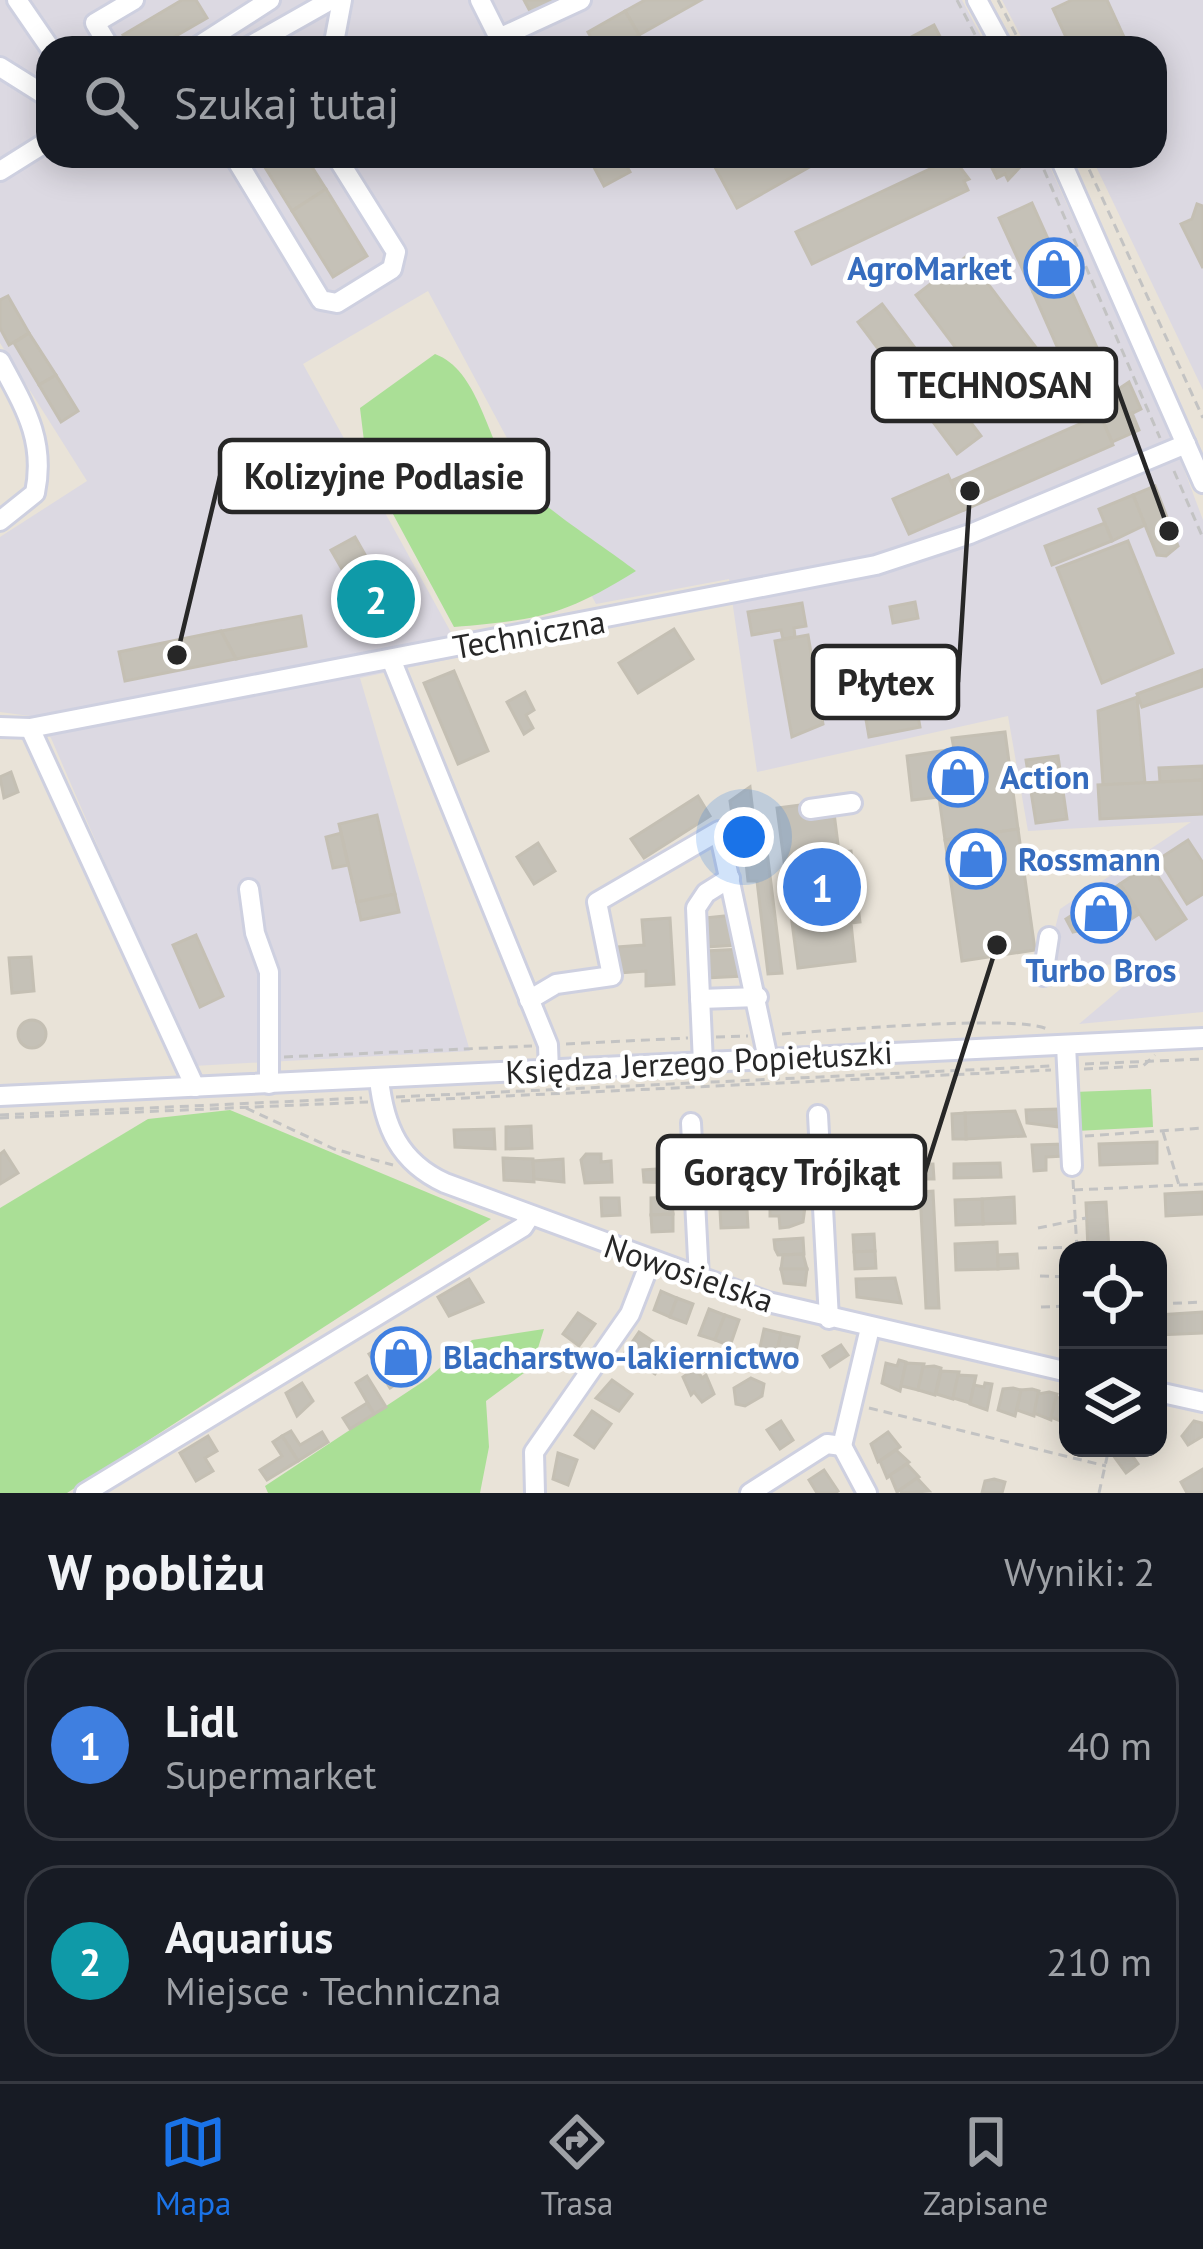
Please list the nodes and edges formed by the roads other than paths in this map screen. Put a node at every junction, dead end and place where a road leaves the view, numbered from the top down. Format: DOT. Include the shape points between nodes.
graph roads {
  1 [pos="17,0"];
  2 [pos="134,0"];
  3 [pos="270,0"];
  4 [pos="331,0"];
  5 [pos="342,0"];
  6 [pos="480,0"];
  7 [pos="580,0"];
  8 [pos="977,0"];
  9 [pos="243,8"];
  10 [pos="42,36"];
  11 [pos="103,36"];
  12 [pos="209,36"];
  13 [pos="267,36"];
  14 [pos="335,36"];
  15 [pos="498,36"];
  16 [pos="503,36"];
  17 [pos="996,36"];
  18 [pos="0,68"];
  19 [pos="36,90"];
  20 [pos="36,148"];
  21 [pos="241,168"];
  22 [pos="344,168"];
  23 [pos="1064,168"];
  24 [pos="0,171"];
  25 [pos="0,361"];
  26 [pos="1186,443"];
  27 [pos="1203,483"];
  28 [pos="0,520"];
  29 [pos="391,659"];
  30 [pos="0,727"];
  31 [pos="30,728"];
  32 [pos="851,803"];
  33 [pos="810,809"];
  34 [pos="730,878"];
  35 [pos="249,889"];
  36 [pos="1049,937"];
  37 [pos="1043,976"];
  38 [pos="758,997"];
  39 [pos="700,999"];
  40 [pos="529,1000"];
  41 [pos="1203,1038"];
  42 [pos="768,1059"];
  43 [pos="1066,1060"];
  44 [pos="703,1064"];
  45 [pos="549,1071"];
  46 [pos="269,1084"];
  47 [pos="195,1087"];
  48 [pos="380,1092"];
  49 [pos="0,1096"];
  50 [pos="818,1114"];
  51 [pos="691,1124"];
  52 [pos="1072,1166"];
  53 [pos="530,1216"];
  54 [pos="651,1260"];
  55 [pos="699,1278"];
  56 [pos="829,1318"];
  57 [pos="870,1328"];
  58 [pos="1059,1370"];
  59 [pos="1167,1394"];
  60 [pos="1203,1402"];
  61 [pos="842,1446"];
  62 [pos="113,1486"];
  63 [pos="85,1493"];
  64 [pos="535,1493"];
  65 [pos="750,1493"];
  66 [pos="867,1493"];
  1 -- 10 [label="street"];
  2 -- 11 [label="street" via="95,23"];
  3 -- 9 [label="street"];
  4 -- 13 [label="street"];
  5 -- 14 [label="street"];
  6 -- 15 [label="street"];
  7 -- 16 [label="street"];
  8 -- 17 [label="street"];
  9 -- 12 [label="street"];
  18 -- 19 [label="street"];
  20 -- 24 [label="street"];
  21 -- 22 [label="street" via="321,300 338,303 392,269 396,252"];
  23 -- 26 [label="street"];
  25 -- 28 [label="street" via="36,430 41,465 35,493"];
  26 -- 27 [label="street"];
  26 -- 29 [label="street, Techniczna" via="876,565"];
  29 -- 31 [label="street, Techniczna"];
  29 -- 40 [label="street"];
  30 -- 31 [label="street, Techniczna"];
  31 -- 47 [label="street"];
  32 -- 33 [label="street"];
  34 -- 38 [label="street"];
  34 -- 39 [label="street" via="697,908"];
  34 -- 40 [label="street" via="719,831 597,902 612,976 556,983"];
  35 -- 46 [label="street" via="269,972"];
  36 -- 37 [label="street"];
  38 -- 39 [label="street"];
  38 -- 42 [label="street"];
  39 -- 44 [label="street"];
  40 -- 45 [label="street" via="548,1045"];
  41 -- 43 [label="street, Księdza Jerzego Popiełuszki"];
  42 -- 43 [label="street, Księdza Jerzego Popiełuszki"];
  42 -- 44 [label="street, Księdza Jerzego Popiełuszki"];
  43 -- 52 [label="street"];
  44 -- 45 [label="street, Księdza Jerzego Popiełuszki"];
  45 -- 48 [label="street, Księdza Jerzego Popiełuszki"];
  46 -- 47 [label="street, Księdza Jerzego Popiełuszki" via="242,1099"];
  46 -- 48 [label="street, Księdza Jerzego Popiełuszki"];
  47 -- 49 [label="street, Księdza Jerzego Popiełuszki"];
  48 -- 53 [label="street, Nowosielska" via="393,1137 422,1171"];
  50 -- 56 [label="street"];
  51 -- 55 [label="street"];
  53 -- 54 [label="street, Nowosielska"];
  53 -- 62 [label="street"];
  54 -- 55 [label="street, Nowosielska"];
  54 -- 64 [label="street" via="629,1314 534,1452"];
  55 -- 56 [label="street, Nowosielska"];
  56 -- 57 [label="street, Nowosielska"];
  57 -- 58 [label="street, Nowosielska"];
  57 -- 61 [label="street"];
  59 -- 60 [label="street"];
  61 -- 65 [label="street" via="827,1444"];
  61 -- 66 [label="street"];
  62 -- 63 [label="street"];
}
